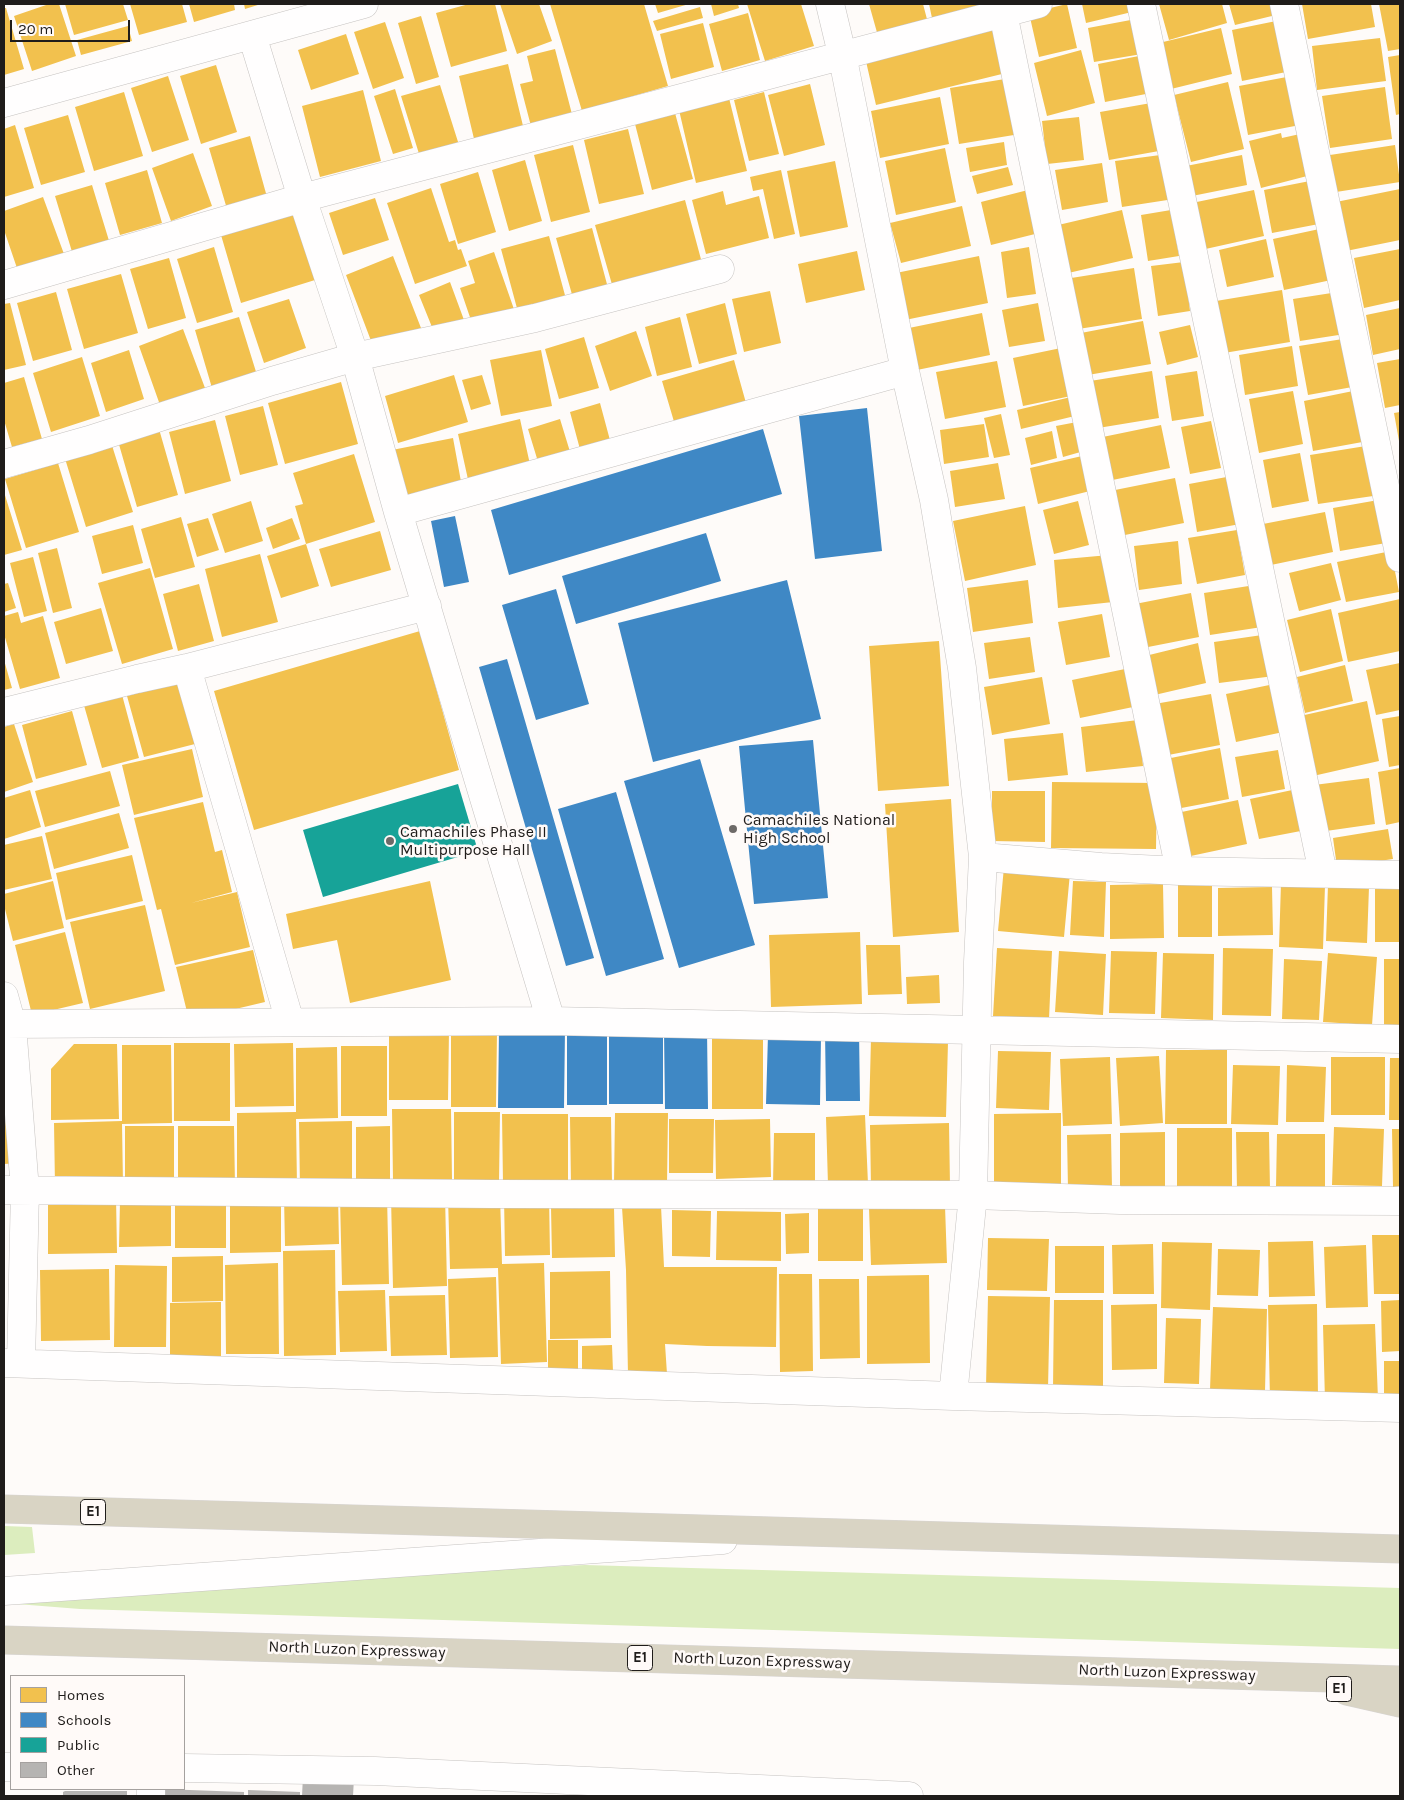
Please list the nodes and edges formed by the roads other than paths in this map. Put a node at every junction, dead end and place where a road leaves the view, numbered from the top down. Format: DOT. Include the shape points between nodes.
graph roads {
  1 [pos="364,4"];
  2 [pos="830,4"];
  3 [pos="1038,4"];
  4 [pos="1141,4"];
  5 [pos="1284,4"];
  6 [pos="311,11"];
  7 [pos="1003,13"];
  8 [pos="252,35"];
  9 [pos="842,54"];
  10 [pos="4,104"];
  11 [pos="302,198"];
  12 [pos="720,270"];
  13 [pos="4,285"];
  14 [pos="355,357"];
  15 [pos="905,371"];
  16 [pos="4,464"];
  17 [pos="398,512"];
  18 [pos="1400,558"];
  19 [pos="427,606"];
  20 [pos="187,668"];
  21 [pos="4,712"];
  22 [pos="983,857"];
  23 [pos="1180,871"];
  24 [pos="1323,873"];
  25 [pos="1400,875"];
  26 [pos="4,996"];
  27 [pos="551,1021"];
  28 [pos="290,1022"];
  29 [pos="8,1024"];
  30 [pos="976,1030"];
  31 [pos="1400,1039"];
  32 [pos="15,1190"];
  33 [pos="973,1194"];
  34 [pos="1400,1200"];
  35 [pos="12,1363"];
  36 [pos="953,1396"];
  37 [pos="1400,1408"];
  38 [pos="4,1509"];
  39 [pos="822,1533"];
  40 [pos="1400,1549"];
  41 [pos="4,1591"];
  42 [pos="4,1640"];
  43 [pos="1277,1676"];
  44 [pos="1400,1680"];
  45 [pos="1400,1703"];
  46 [pos="185,1768"];
  47 [pos="909,1796"];
  1 -- 6 [label="street"];
  2 -- 9 [label="street"];
  3 -- 7 [label="street"];
  4 -- 24 [label="street"];
  5 -- 18 [label="street"];
  6 -- 8 [label="street"];
  7 -- 9 [label="street"];
  7 -- 23 [label="street"];
  8 -- 10 [label="street"];
  8 -- 11 [label="street"];
  9 -- 11 [label="street"];
  9 -- 15 [label="street"];
  11 -- 13 [label="street"];
  11 -- 14 [label="street"];
  12 -- 14 [label="street" via="535,318"];
  14 -- 16 [label="street"];
  14 -- 17 [label="street"];
  15 -- 17 [label="street"];
  15 -- 22 [label="street" via="934,500 962,668"];
  17 -- 19 [label="street"];
  19 -- 20 [label="street"];
  19 -- 27 [label="street"];
  20 -- 21 [label="street"];
  20 -- 28 [label="street"];
  22 -- 23 [label="street"];
  22 -- 30 [label="street"];
  23 -- 24 [label="street"];
  24 -- 25 [label="street"];
  26 -- 29 [label="street"];
  27 -- 28 [label="street"];
  27 -- 30 [label="street"];
  28 -- 29 [label="street"];
  29 -- 32 [label="street"];
  30 -- 31 [label="street"];
  30 -- 33 [label="street"];
  32 -- 33 [label="street"];
  32 -- 35 [label="street"];
  33 -- 34 [label="street" via="1120,1200"];
  33 -- 36 [label="street"];
  35 -- 36 [label="street"];
  36 -- 37 [label="street"];
  38 -- 39 [label="highway, E1"];
  39 -- 40 [label="highway, E1"];
  39 -- 41 [label="street"];
  42 -- 43 [label="highway, North Luzon Expressway / E1"];
  43 -- 44 [label="highway, North Luzon Expressway / E1"];
  43 -- 45 [label="highway, E1"];
  46 -- 47 [label="street" via="375,1771"];
}
